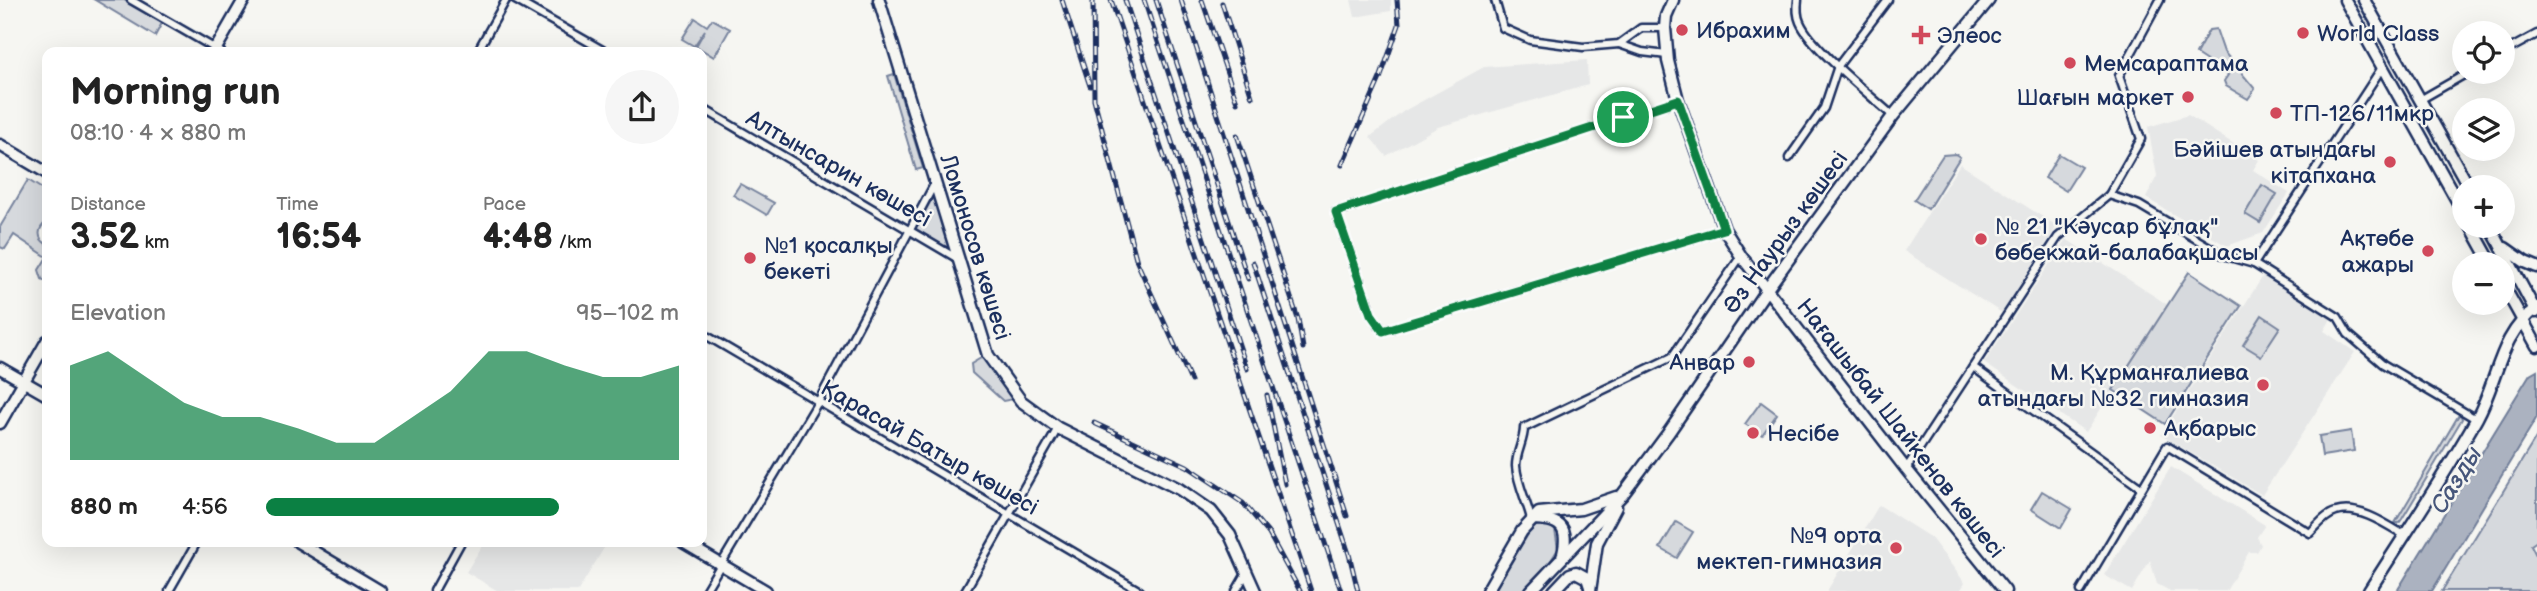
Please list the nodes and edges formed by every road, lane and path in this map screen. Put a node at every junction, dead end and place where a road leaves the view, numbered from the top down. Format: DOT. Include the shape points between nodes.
graph roads {
  1 [pos="131,0"];
  2 [pos="244,0"];
  3 [pos="506,0"];
  4 [pos="515,0"];
  5 [pos="879,0"];
  6 [pos="1495,0"];
  7 [pos="1673,0"];
  8 [pos="1798,0"];
  9 [pos="1888,0"];
  10 [pos="1989,0"];
  11 [pos="2160,0"];
  12 [pos="2345,0"];
  13 [pos="2364,0"];
  14 [pos="1665,28"];
  15 [pos="2537,34"];
  16 [pos="1619,44"];
  17 [pos="2515,46"];
  18 [pos="209,47"];
  19 [pos="218,47"];
  20 [pos="480,47"];
  21 [pos="597,47"];
  22 [pos="1667,55"];
  23 [pos="1838,65"];
  24 [pos="2383,66"];
  25 [pos="2452,82"];
  26 [pos="1678,100"];
  27 [pos="2420,100"];
  28 [pos="707,112"];
  29 [pos="1893,116"];
  30 [pos="0,145"];
  31 [pos="1789,158"];
  32 [pos="2454,162"];
  33 [pos="2440,168"];
  34 [pos="42,170"];
  35 [pos="2462,175"];
  36 [pos="936,181"];
  37 [pos="2452,190"];
  38 [pos="2109,195"];
  39 [pos="1724,229"];
  40 [pos="910,230"];
  41 [pos="2497,238"];
  42 [pos="2501,245"];
  43 [pos="1741,256"];
  44 [pos="958,259"];
  45 [pos="2254,264"];
  46 [pos="2537,267"];
  47 [pos="1767,289"];
  48 [pos="2515,306"];
  49 [pos="2536,309"];
  50 [pos="2522,318"];
  51 [pos="707,336"];
  52 [pos="2537,346"];
  53 [pos="42,350"];
  54 [pos="1973,367"];
  55 [pos="0,368"];
  56 [pos="24,382"];
  57 [pos="42,392"];
  58 [pos="818,401"];
  59 [pos="2476,419"];
  60 [pos="0,423"];
  61 [pos="1058,428"];
  62 [pos="1906,469"];
  63 [pos="2141,488"];
  64 [pos="1623,494"];
  65 [pos="1009,514"];
  66 [pos="1531,519"];
  67 [pos="2404,535"];
  68 [pos="194,547"];
  69 [pos="306,547"];
  70 [pos="458,547"];
  71 [pos="691,547"];
  72 [pos="1562,559"];
  73 [pos="720,564"];
  74 [pos="1248,570"];
  75 [pos="1590,589"];
  76 [pos="169,591"];
  77 [pos="380,591"];
  78 [pos="435,591"];
  79 [pos="705,591"];
  80 [pos="766,591"];
  81 [pos="965,591"];
  82 [pos="1140,591"];
  83 [pos="1236,591"];
  84 [pos="1255,591"];
  85 [pos="1487,591"];
  86 [pos="1531,591"];
  87 [pos="1554,591"];
  88 [pos="2005,591"];
  89 [pos="2081,591"];
  90 [pos="2369,591"];
  1 -- 18 [label="street"];
  2 -- 19 [label="main road"];
  3 -- 20 [label="street"];
  4 -- 21 [label="street"];
  5 -- 36 [label="main road, Ломоносов көшесі"];
  6 -- 16 [label="street" via="1503,28 1530,40 1583,47"];
  7 -- 14 [label="main road"];
  8 -- 23 [label="street" via="1799,20 1805,30"];
  9 -- 23 [label="street"];
  10 -- 29 [label="main road, Әз Наурыз көшесі"];
  11 -- 38 [label="street" via="2119,76 2141,139"];
  12 -- 24 [label="main road"];
  13 -- 27 [label="main road"];
  14 -- 16 [label="street" via="1642,28"];
  14 -- 22 [label="main road, Нағашыбай Шайкенов көшесі"];
  15 -- 17 [label="street"];
  16 -- 22 [label="street"];
  22 -- 26 [label="main road, Нағашыбай Шайкенов көшесі"];
  23 -- 29 [label="street"];
  23 -- 31 [label="street" via="1824,108"];
  24 -- 33 [label="main road"];
  24 -- 45 [label="street"];
  25 -- 27 [label="street"];
  26 -- 39 [label="main road, Нағашыбай Шайкенов көшесі"];
  26 -- 39 [label="street" via="1336,212 1371,314 1383,331"];
  27 -- 32 [label="main road"];
  28 -- 40 [label="street, Алтынсарин көшесі"];
  29 -- 47 [label="main road, Әз Наурыз көшесі"];
  30 -- 34 [label="main road"];
  32 -- 33 [label="main road"];
  32 -- 35 [label="main road"];
  33 -- 37 [label="main road"];
  36 -- 40 [label="street"];
  36 -- 44 [label="main road, Ломоносов көшесі"];
  38 -- 45 [label="street" via="2138,205 2222,255"];
  38 -- 54 [label="street" via="2058,237"];
  39 -- 43 [label="main road, Нағашыбай Шайкенов көшесі"];
  40 -- 44 [label="street, Алтынсарин көшесі"];
  40 -- 58 [label="street"];
  41 -- 42 [label="main road"];
  42 -- 46 [label="main road"];
  42 -- 49 [label="main road"];
  43 -- 47 [label="main road, Нағашыбай Шайкенов көшесі"];
  43 -- 66 [label="street" via="1672,357 1524,428 1517,454 1518,474"];
  44 -- 61 [label="main road, Ломоносов көшесі" via="988,355 1021,401"];
  45 -- 59 [label="street" via="2338,317 2348,334 2383,364"];
  47 -- 62 [label="main road, Нағашыбай Шайкенов көшесі"];
  47 -- 64 [label="main road, Әз Наурыз көшесі"];
  48 -- 50 [label="main road"];
  49 -- 50 [label="main road"];
  50 -- 52 [label="main road"];
  50 -- 59 [label="main road" via="2500,357"];
  51 -- 58 [label="street, Қарасай Батыр көшесі"];
  53 -- 56 [label="main road"];
  54 -- 62 [label="street"];
  54 -- 63 [label="street"];
  55 -- 56 [label="main road"];
  56 -- 57 [label="main road"];
  56 -- 60 [label="main road"];
  58 -- 65 [label="street, Қарасай Батыр көшесі"];
  58 -- 73 [label="street"];
  59 -- 67 [label="main road"];
  61 -- 65 [label="street"];
  61 -- 74 [label="main road, Ломоносов көшесі" via="1179,489 1211,511"];
  62 -- 88 [label="main road, Нағашыбай Шайкенов көшесі"];
  63 -- 67 [label="street" via="2167,446 2310,533 2329,515 2343,511 2380,521"];
  63 -- 89 [label="street"];
  64 -- 66 [label="main road" via="1604,503 1539,513"];
  64 -- 72 [label="main road"];
  64 -- 75 [label="main road" via="1597,543"];
  65 -- 81 [label="street"];
  65 -- 82 [label="street, Қарасай Батыр көшесі"];
  66 -- 72 [label="main road" via="1552,519 1562,528"];
  66 -- 85 [label="main road"];
  67 -- 90 [label="main road"];
  68 -- 76 [label="street"];
  69 -- 77 [label="main road"];
  70 -- 78 [label="street"];
  71 -- 73 [label="main road"];
  72 -- 86 [label="main road"];
  73 -- 79 [label="street"];
  73 -- 80 [label="main road"];
  74 -- 83 [label="street"];
  74 -- 84 [label="main road, Ломоносов көшесі"];
  75 -- 87 [label="main road" via="1587,578 1576,572"];
}
